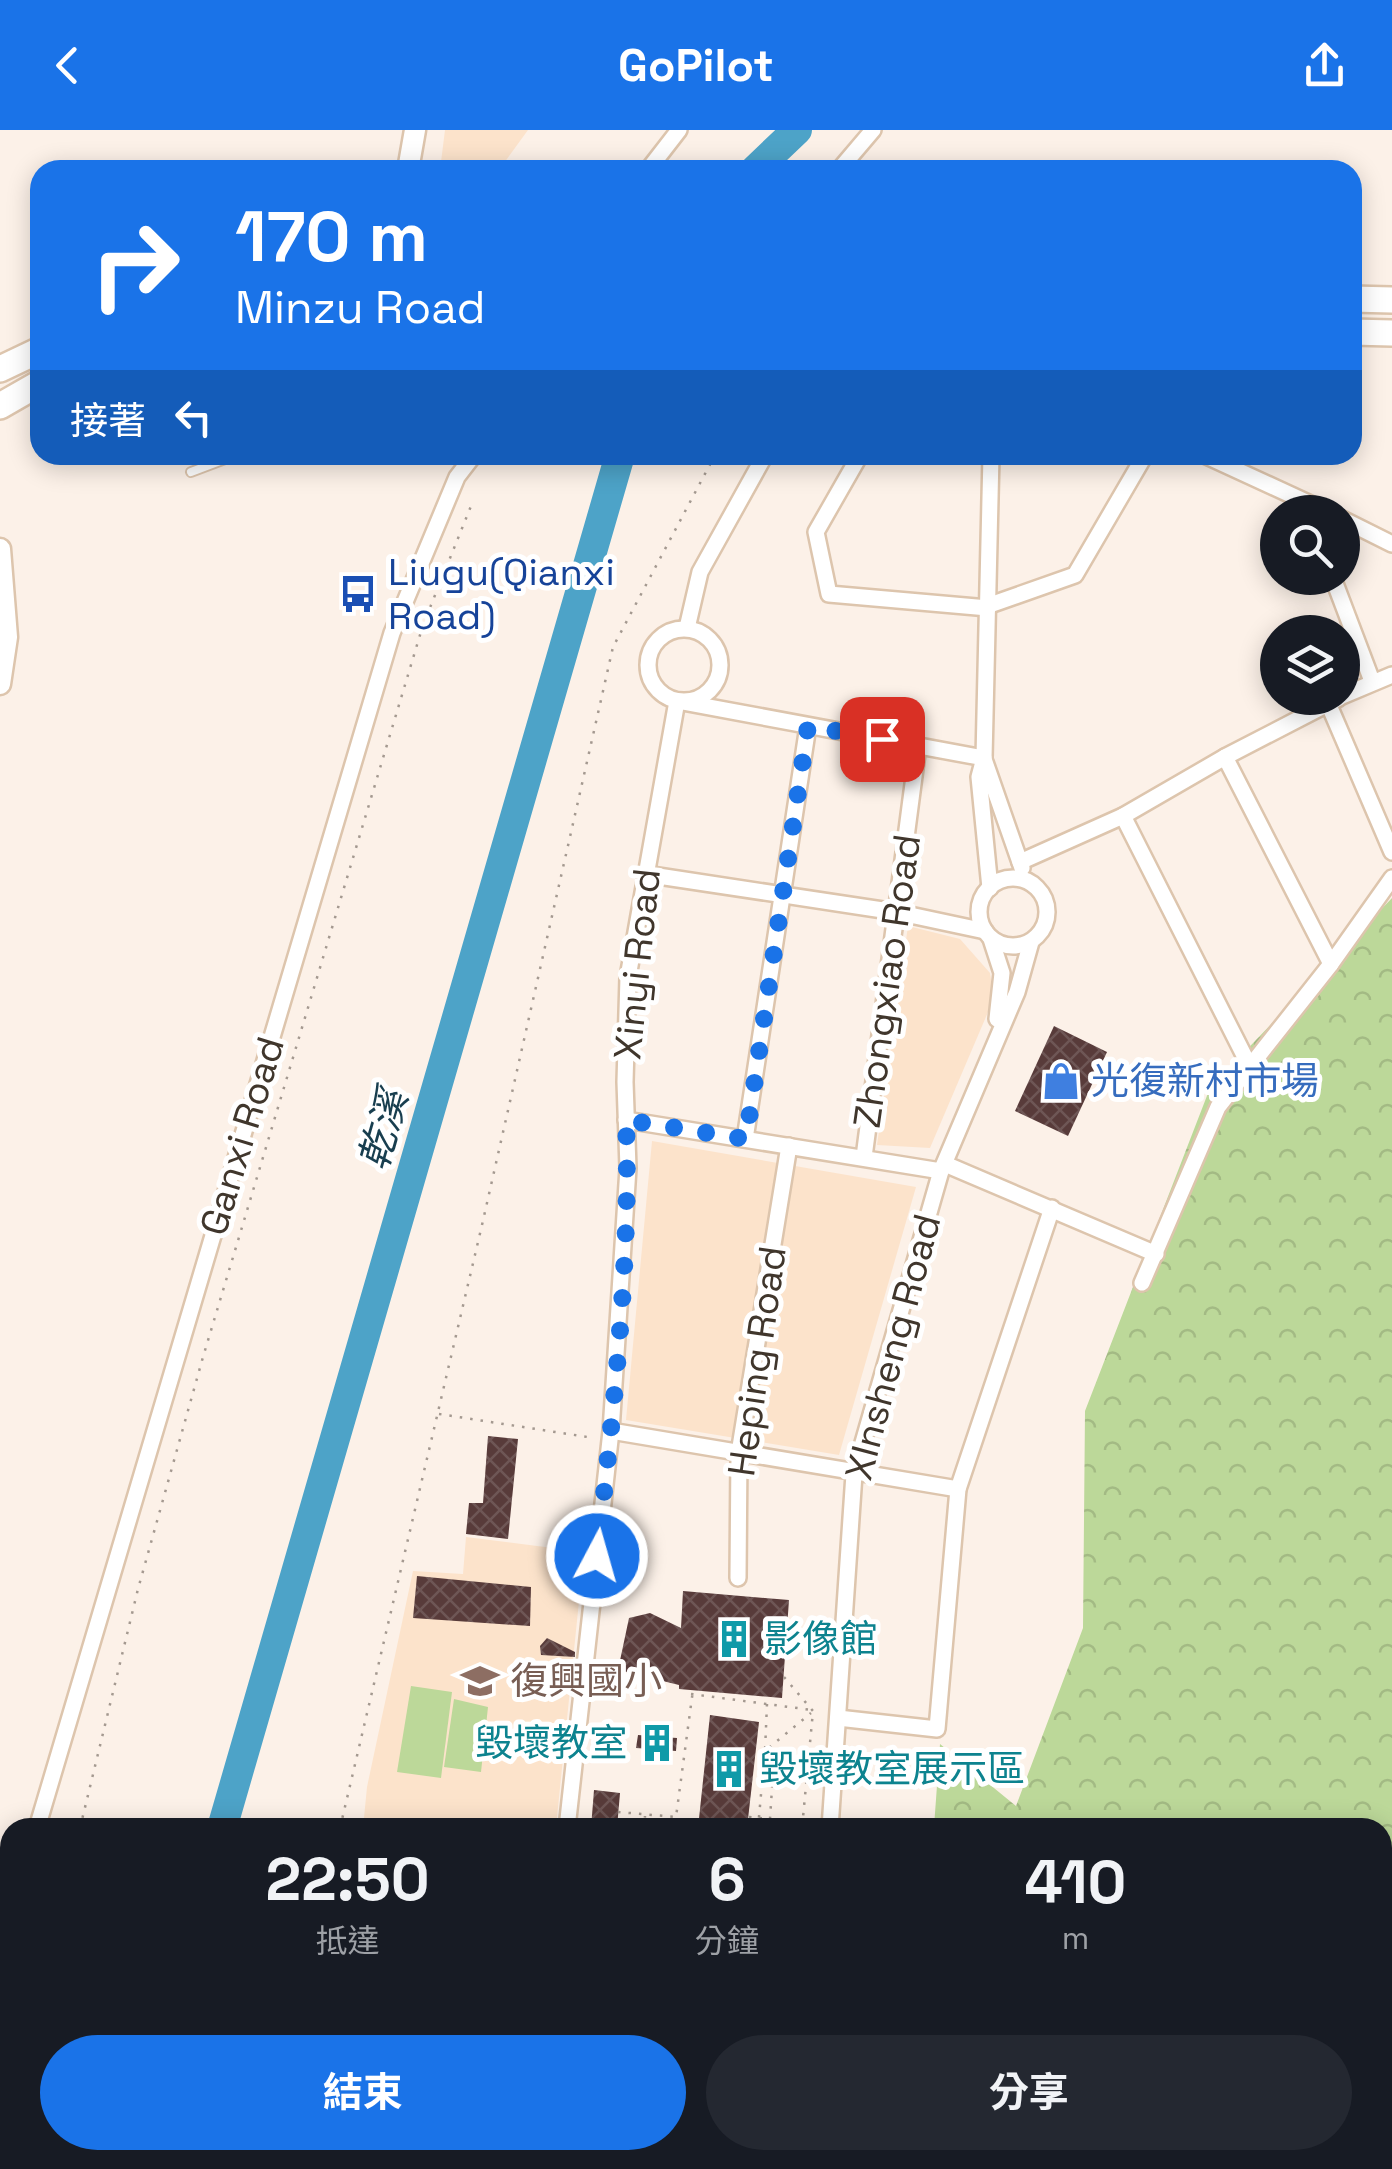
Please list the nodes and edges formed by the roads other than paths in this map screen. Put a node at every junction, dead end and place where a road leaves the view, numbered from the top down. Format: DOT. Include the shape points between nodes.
graph roads {
  1 [pos="415,130"];
  2 [pos="679,130"];
  3 [pos="873,130"];
  4 [pos="410,160"];
  5 [pos="656,160"];
  6 [pos="846,160"];
  7 [pos="1362,298"];
  8 [pos="1392,300"];
  9 [pos="1362,332"];
  10 [pos="1392,333"];
  11 [pos="30,355"];
  12 [pos="0,370"];
  13 [pos="30,389"];
  14 [pos="0,406"];
  15 [pos="210,465"];
  16 [pos="466,465"];
  17 [pos="759,465"];
  18 [pos="854,465"];
  19 [pos="990,465"];
  20 [pos="1140,465"];
  21 [pos="1224,465"];
  22 [pos="191,472"];
  23 [pos="1284,495"];
  24 [pos="1360,529"];
  25 [pos="1392,544"];
  26 [pos="0,549"];
  27 [pos="1340,595"];
  28 [pos="987,607"];
  29 [pos="688,628"];
  30 [pos="1392,674"];
  31 [pos="1372,680"];
  32 [pos="0,684"];
  33 [pos="1360,687"];
  34 [pos="678,701"];
  35 [pos="1306,715"];
  36 [pos="1343,715"];
  37 [pos="808,726"];
  38 [pos="918,746"];
  39 [pos="1226,757"];
  40 [pos="984,758"];
  41 [pos="1123,816"];
  42 [pos="1392,852"];
  43 [pos="1020,862"];
  44 [pos="645,874"];
  45 [pos="1392,878"];
  46 [pos="1025,881"];
  47 [pos="990,888"];
  48 [pos="782,895"];
  49 [pos="896,912"];
  50 [pos="988,935"];
  51 [pos="1031,942"];
  52 [pos="1331,964"];
  53 [pos="989,1057"];
  54 [pos="1250,1066"];
  55 [pos="626,1120"];
  56 [pos="746,1139"];
  57 [pos="789,1146"];
  58 [pos="864,1158"];
  59 [pos="943,1168"];
  60 [pos="1052,1208"];
  61 [pos="1156,1254"];
  62 [pos="1142,1283"];
  63 [pos="610,1436"];
  64 [pos="740,1453"];
  65 [pos="854,1474"];
  66 [pos="958,1490"];
  67 [pos="738,1578"];
  68 [pos="838,1718"];
  69 [pos="40,1818"];
  70 [pos="568,1818"];
  71 [pos="831,1818"];
  1 -- 4 [label="street"];
  2 -- 5 [label="street"];
  3 -- 6 [label="street"];
  7 -- 8 [label="main road"];
  9 -- 10 [label="main road"];
  11 -- 12 [label="main road"];
  13 -- 14 [label="main road"];
  15 -- 22 [label="lane"];
  16 -- 69 [label="street, Ganxi Road" via="392,633"];
  17 -- 29 [label="street" via="700,572"];
  18 -- 28 [label="street" via="816,532 829,594"];
  19 -- 28 [label="street"];
  20 -- 28 [label="street" via="1075,576"];
  21 -- 23 [label="street"];
  24 -- 25 [label="street"];
  26 -- 32 [label="street" via="7,637"];
  27 -- 31 [label="street"];
  28 -- 40 [label="street"];
  29 -- 34 [label="street" via="664,634 650,654 656,689"];
  29 -- 34 [label="street" via="717,648 720,671 710,692"];
  30 -- 31 [label="street"];
  31 -- 33 [label="street"];
  34 -- 37 [label="street"];
  34 -- 44 [label="street, Xinyi Road"];
  35 -- 39 [label="street"];
  36 -- 42 [label="street"];
  37 -- 38 [label="street"];
  37 -- 48 [label="street"];
  38 -- 40 [label="street"];
  38 -- 49 [label="street, Zhongxiao Road"];
  39 -- 41 [label="street"];
  39 -- 52 [label="street"];
  40 -- 43 [label="street"];
  40 -- 47 [label="street, XInsheng Road"];
  41 -- 43 [label="street"];
  41 -- 54 [label="street"];
  43 -- 46 [label="street"];
  44 -- 48 [label="street"];
  44 -- 55 [label="street, Xinyi Road" via="628,978"];
  45 -- 52 [label="street"];
  46 -- 47 [label="street" via="1005,879"];
  46 -- 51 [label="street" via="1042,894 1047,915"];
  47 -- 50 [label="street, XInsheng Road" via="979,912"];
  48 -- 49 [label="street"];
  48 -- 56 [label="street"];
  49 -- 50 [label="street"];
  49 -- 58 [label="street, Zhongxiao Road"];
  50 -- 51 [label="street" via="1010,947"];
  50 -- 53 [label="street, XInsheng Road" via="1002,986"];
  51 -- 53 [label="street"];
  52 -- 54 [label="street"];
  53 -- 59 [label="street, XInsheng Road"];
  54 -- 61 [label="street" via="1218,1106"];
  55 -- 56 [label="street"];
  55 -- 63 [label="street, Xinyi Road"];
  56 -- 57 [label="street"];
  57 -- 58 [label="street"];
  57 -- 64 [label="street, Heping Road"];
  58 -- 59 [label="street"];
  59 -- 60 [label="street"];
  59 -- 65 [label="street, XInsheng Road"];
  60 -- 61 [label="street"];
  60 -- 66 [label="street"];
  61 -- 62 [label="street"];
  63 -- 64 [label="street"];
  63 -- 70 [label="street, Xinyi Road"];
  64 -- 65 [label="street"];
  64 -- 67 [label="street, Heping Road"];
  65 -- 66 [label="street"];
  65 -- 68 [label="street, XInsheng Road"];
  66 -- 68 [label="street" via="937,1729"];
  68 -- 71 [label="street, XInsheng Road"];
}
